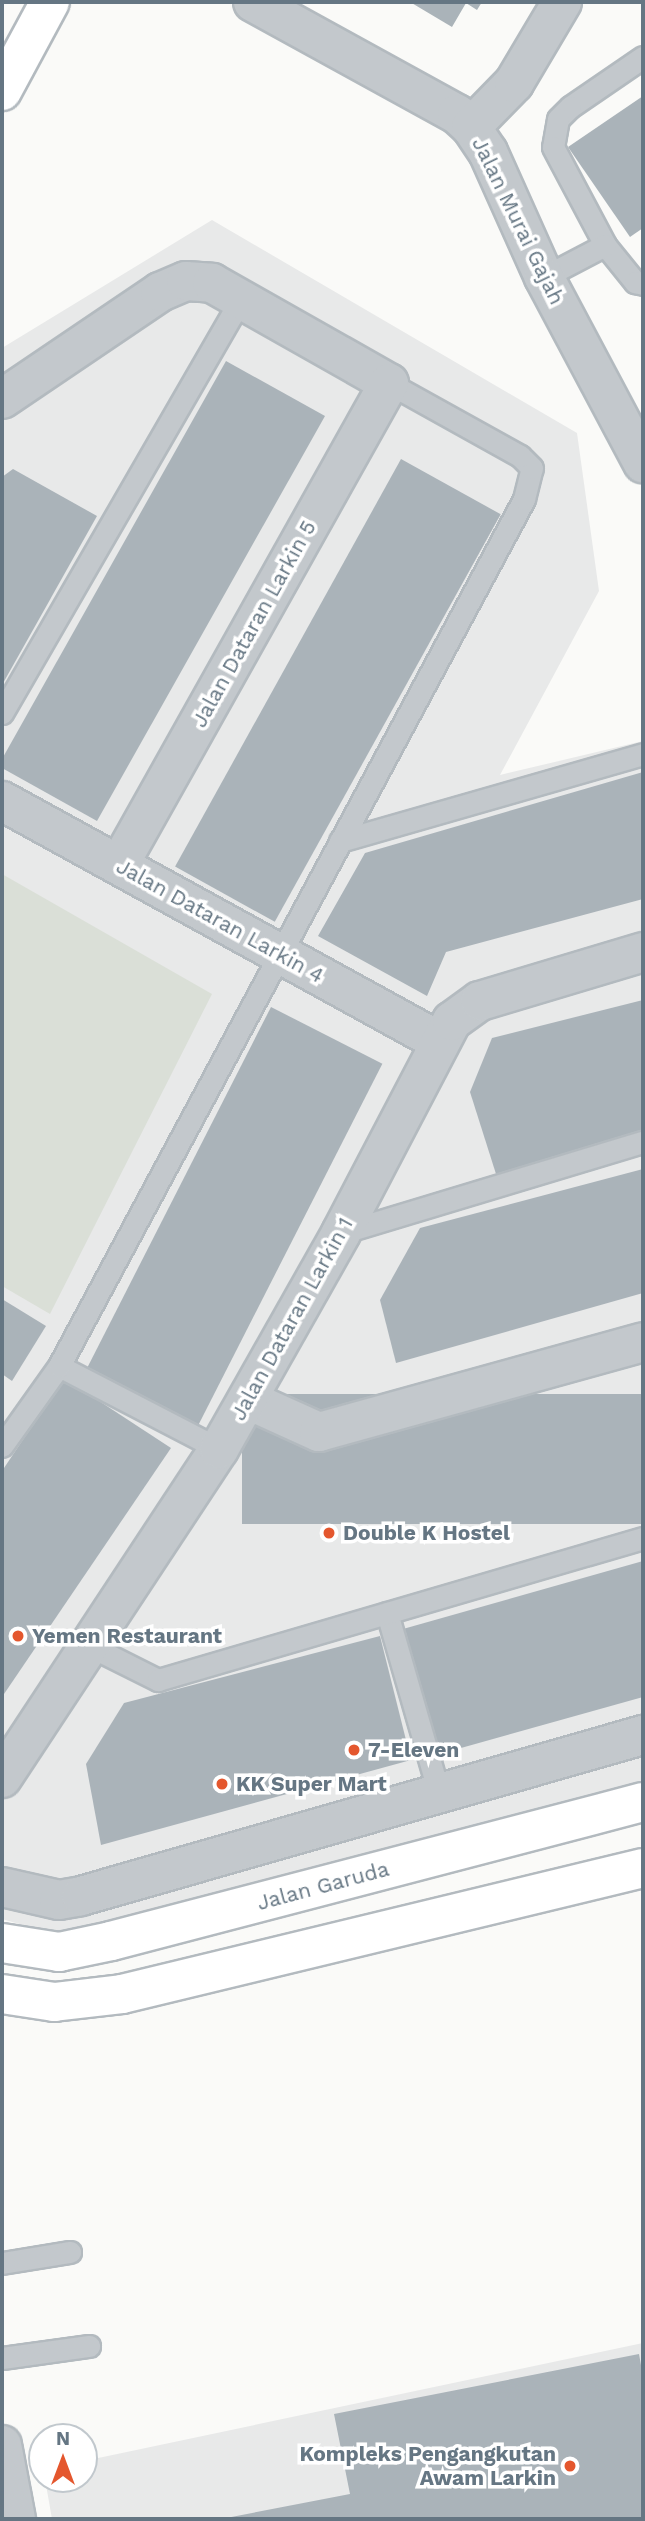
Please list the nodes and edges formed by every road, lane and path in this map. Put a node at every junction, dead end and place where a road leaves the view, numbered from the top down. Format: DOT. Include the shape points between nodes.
graph roads {
  1 [pos="50,2"];
  2 [pos="253,2"];
  3 [pos="562,2"];
  4 [pos="643,57"];
  5 [pos="2,91"];
  6 [pos="471,127"];
  7 [pos="605,244"];
  8 [pos="544,277"];
  9 [pos="643,285"];
  10 [pos="226,291"];
  11 [pos="389,383"];
  12 [pos="2,399"];
  13 [pos="643,463"];
  14 [pos="2,713"];
  15 [pos="643,754"];
  16 [pos="2,801"];
  17 [pos="340,841"];
  18 [pos="119,865"];
  19 [pos="643,952"];
  20 [pos="281,954"];
  21 [pos="439,1041"];
  22 [pos="643,1142"];
  23 [pos="341,1233"];
  24 [pos="643,1342"];
  25 [pos="58,1366"];
  26 [pos="248,1400"];
  27 [pos="2,1446"];
  28 [pos="219,1449"];
  29 [pos="643,1538"];
  30 [pos="387,1613"];
  31 [pos="92,1647"];
  32 [pos="643,1735"];
  33 [pos="2,1778"];
  34 [pos="439,1793"];
  35 [pos="643,1802"];
  36 [pos="643,1868"];
  37 [pos="2,1887"];
  38 [pos="2,1943"];
  39 [pos="4,1996"];
  40 [pos="70,2252"];
  41 [pos="2,2263"];
  42 [pos="89,2346"];
  43 [pos="2,2358"];
  44 [pos="2,2445"];
  45 [pos="16,2518"];
  1 -- 5 [label="main road"];
  2 -- 6 [label="street, Jalan Murai Gajah" via="457,114"];
  3 -- 6 [label="street" via="514,83"];
  4 -- 7 [label="lane" via="570,107 558,120 554,134 553,147"];
  6 -- 8 [label="street, Jalan Murai Gajah" via="488,152"];
  7 -- 8 [label="lane"];
  7 -- 9 [label="lane" via="635,282"];
  8 -- 13 [label="street, Jalan Murai Gajah"];
  10 -- 11 [label="street"];
  10 -- 12 [label="street" via="186,281 160,292"];
  10 -- 14 [label="lane"];
  11 -- 17 [label="lane" via="520,456 532,468 524,499"];
  11 -- 18 [label="street, Jalan Dataran Larkin 5"];
  15 -- 17 [label="lane"];
  16 -- 18 [label="street, Jalan Dataran Larkin 4"];
  17 -- 20 [label="lane"];
  18 -- 20 [label="street, Jalan Dataran Larkin 4"];
  19 -- 21 [label="street, Jalan Dataran Larkin 1" via="480,1001 452,1021"];
  20 -- 21 [label="street, Jalan Dataran Larkin 4"];
  20 -- 25 [label="lane"];
  21 -- 23 [label="street, Jalan Dataran Larkin 1"];
  22 -- 23 [label="lane"];
  23 -- 26 [label="street, Jalan Dataran Larkin 1"];
  24 -- 26 [label="street" via="319,1432"];
  25 -- 27 [label="lane"];
  25 -- 28 [label="lane"];
  26 -- 28 [label="street, Jalan Dataran Larkin 1"];
  28 -- 31 [label="street, Jalan Dataran Larkin 1"];
  29 -- 30 [label="lane"];
  30 -- 31 [label="lane" via="158,1680"];
  30 -- 34 [label="lane"];
  31 -- 33 [label="street, Jalan Dataran Larkin 1"];
  32 -- 34 [label="street"];
  34 -- 37 [label="street" via="81,1896 59,1900"];
  35 -- 38 [label="main road, Jalan Garuda" via="111,1941 59,1952"];
  36 -- 39 [label="main road" via="122,1994 54,2001"];
  40 -- 41 [label="lane"];
  42 -- 43 [label="lane"];
  44 -- 45 [label="street"];
}
